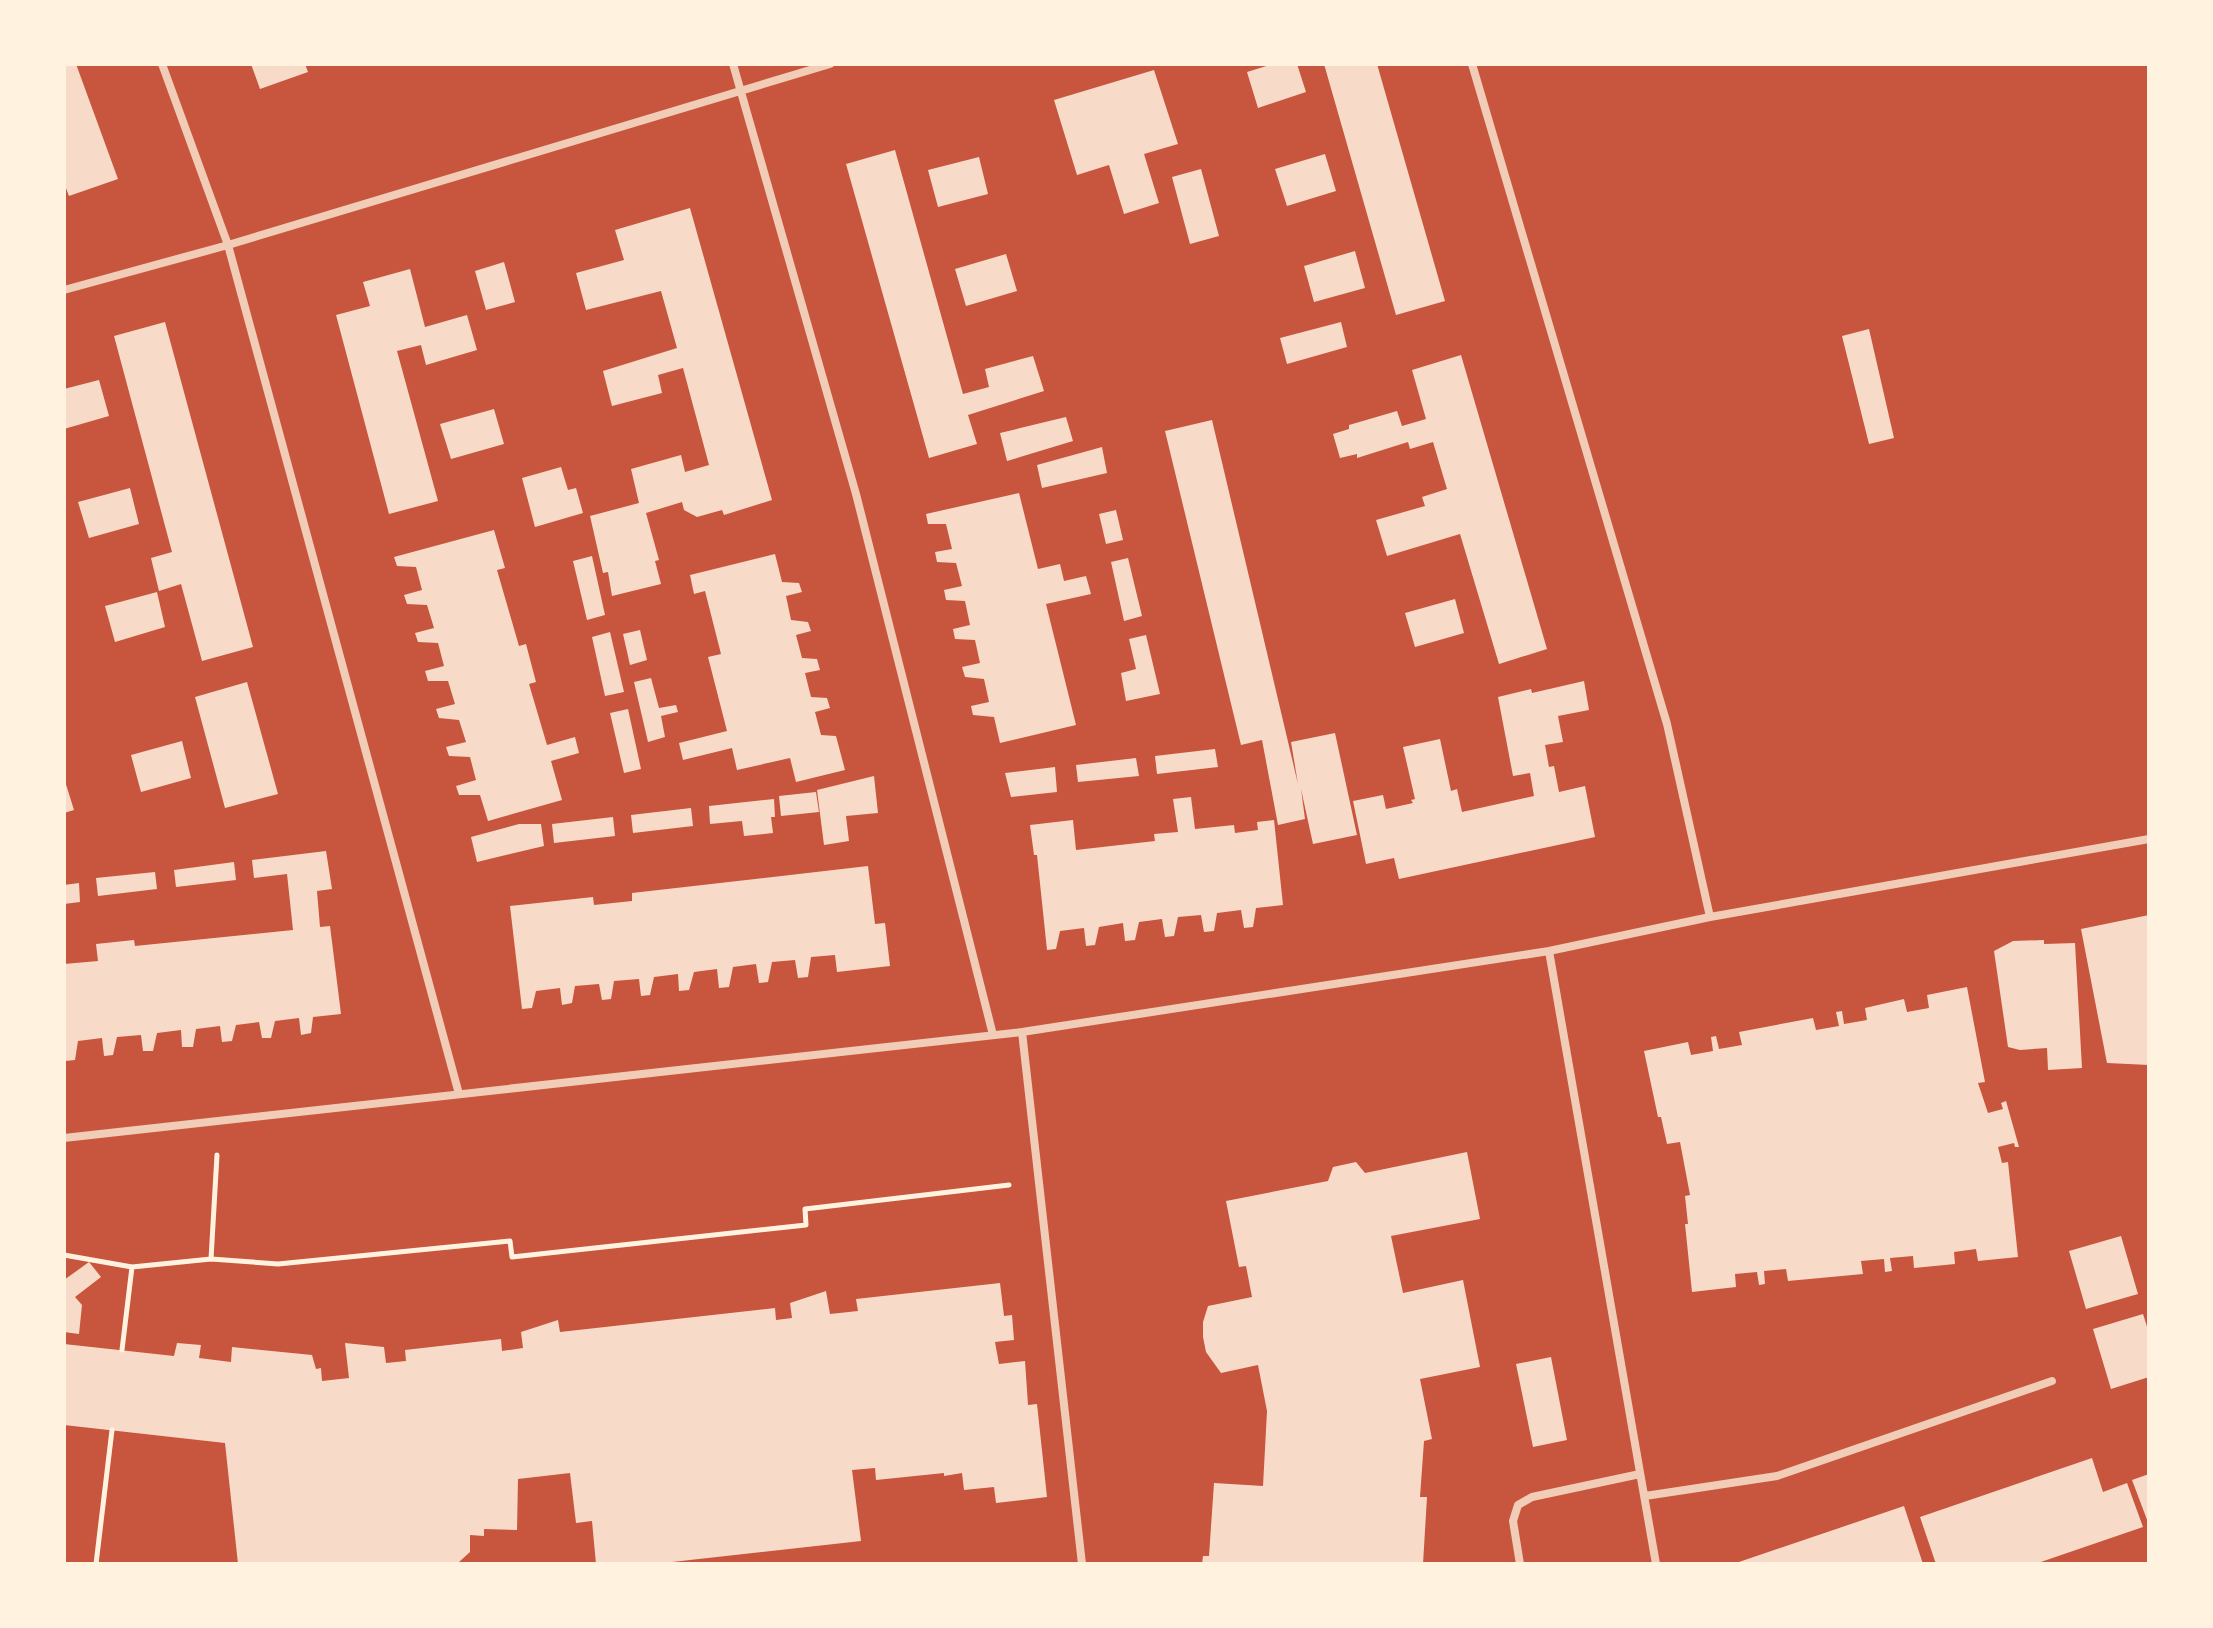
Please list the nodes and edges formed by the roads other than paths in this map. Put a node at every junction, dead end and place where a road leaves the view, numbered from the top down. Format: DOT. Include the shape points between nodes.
graph roads {
  1 [pos="162,64"];
  2 [pos="733,64"];
  3 [pos="830,64"];
  4 [pos="1472,64"];
  5 [pos="742,89"];
  6 [pos="228,245"];
  7 [pos="64,290"];
  8 [pos="2149,839"];
  9 [pos="1710,917"];
  10 [pos="1549,951"];
  11 [pos="1022,1032"];
  12 [pos="993,1035"];
  13 [pos="459,1094"];
  14 [pos="64,1138"];
  15 [pos="2052,1381"];
  16 [pos="1640,1474"];
  17 [pos="1645,1496"];
  18 [pos="1082,1564"];
  19 [pos="1520,1564"];
  20 [pos="1656,1564"];
  1 -- 6 [label="street"];
  2 -- 5 [label="street"];
  3 -- 5 [label="street"];
  4 -- 9 [label="street" via="1667,724"];
  5 -- 6 [label="street"];
  5 -- 12 [label="street" via="856,494"];
  6 -- 7 [label="street"];
  6 -- 13 [label="street"];
  8 -- 9 [label="street"];
  9 -- 10 [label="street"];
  10 -- 11 [label="street"];
  10 -- 16 [label="street"];
  11 -- 12 [label="street"];
  11 -- 18 [label="street"];
  12 -- 13 [label="street"];
  13 -- 14 [label="street"];
  15 -- 17 [label="street" via="1777,1476"];
  16 -- 17 [label="street"];
  16 -- 19 [label="street" via="1532,1497 1518,1505 1513,1521"];
  17 -- 20 [label="street"];
}
